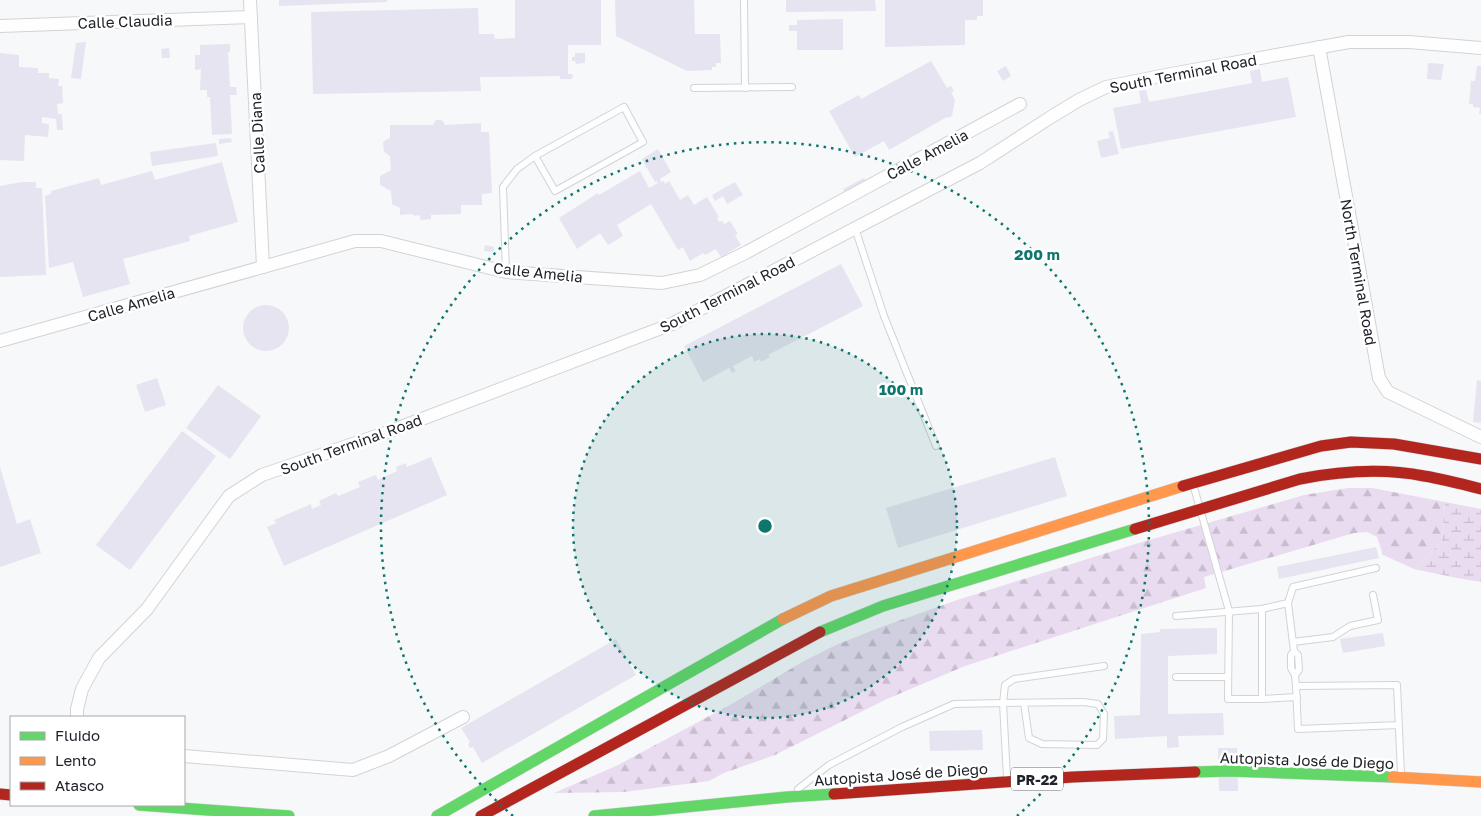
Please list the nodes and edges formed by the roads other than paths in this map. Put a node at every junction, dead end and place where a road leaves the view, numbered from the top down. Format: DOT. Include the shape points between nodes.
graph roads {
  1 [pos="250,0"];
  2 [pos="744,0"];
  3 [pos="251,17"];
  4 [pos="0,26"];
  5 [pos="1319,47"];
  6 [pos="1481,48"];
  7 [pos="792,87"];
  8 [pos="694,88"];
  9 [pos="745,88"];
  10 [pos="1020,104"];
  11 [pos="535,156"];
  12 [pos="855,228"];
  13 [pos="263,267"];
  14 [pos="506,272"];
  15 [pos="0,341"];
  16 [pos="1481,436"];
  17 [pos="936,446"];
  18 [pos="1481,460"];
  19 [pos="1192,483"];
  20 [pos="1481,489"];
  21 [pos="1202,510"];
  22 [pos="1376,568"];
  23 [pos="1373,595"];
  24 [pos="1288,603"];
  25 [pos="1262,609"];
  26 [pos="1229,611"];
  27 [pos="1176,616"];
  28 [pos="1293,642"];
  29 [pos="1104,666"];
  30 [pos="1176,677"];
  31 [pos="1228,677"];
  32 [pos="1296,686"];
  33 [pos="1297,698"];
  34 [pos="1262,699"];
  35 [pos="1003,703"];
  36 [pos="1024,703"];
  37 [pos="77,716"];
  38 [pos="463,717"];
  39 [pos="1399,725"];
  40 [pos="185,756"];
  41 [pos="1401,777"];
  42 [pos="1007,781"];
  43 [pos="1481,782"];
  44 [pos="787,797"];
  45 [pos="153,806"];
  46 [pos="289,816"];
  47 [pos="436,816"];
  48 [pos="481,816"];
  49 [pos="594,816"];
  1 -- 3 [label="street, Calle Diana"];
  2 -- 9 [label="lane"];
  3 -- 4 [label="street, Calle Claudia"];
  3 -- 13 [label="street, Calle Diana"];
  5 -- 6 [label="street, South Terminal Road" via="1349,42 1409,42"];
  5 -- 12 [label="street, South Terminal Road" via="1106,88 1058,112 980,163"];
  5 -- 16 [label="street, North Terminal Road" via="1379,378 1388,392"];
  7 -- 9 [label="lane"];
  8 -- 9 [label="lane"];
  10 -- 14 [label="street, Calle Amelia" via="700,275 662,283"];
  11 -- 11 [label="lane" via="624,107 643,142 555,192"];
  11 -- 14 [label="lane" via="517,169 504,187"];
  12 -- 17 [label="lane" via="884,316"];
  12 -- 37 [label="street, South Terminal Road" via="672,324 262,476 229,496 147,609 98,658 82,689"];
  13 -- 14 [label="street, Calle Amelia" via="355,241 381,242"];
  13 -- 15 [label="street, Calle Amelia"];
  18 -- 19 [label="main road" via="1394,444 1351,442 1321,446"];
  19 -- 21 [label="lane"];
  19 -- 47 [label="main road" via="892,576 806,607"];
  20 -- 21 [label="main road" via="1406,473 1355,471 1300,479"];
  21 -- 26 [label="lane"];
  21 -- 48 [label="main road" via="883,606 820,632"];
  22 -- 24 [label="lane" via="1293,587"];
  23 -- 28 [label="lane" via="1378,620 1350,626 1333,637"];
  24 -- 25 [label="lane"];
  24 -- 28 [label="lane"];
  25 -- 26 [label="lane"];
  25 -- 34 [label="lane"];
  26 -- 27 [label="lane"];
  26 -- 31 [label="lane"];
  28 -- 32 [label="lane" via="1298,655"];
  29 -- 35 [label="lane" via="1014,679 1005,685"];
  30 -- 31 [label="lane"];
  31 -- 34 [label="lane" via="1228,699"];
  32 -- 33 [label="lane"];
  32 -- 39 [label="lane" via="1397,685"];
  33 -- 34 [label="lane"];
  33 -- 39 [label="lane" via="1298,729"];
  35 -- 36 [label="lane"];
  35 -- 42 [label="lane"];
  35 -- 44 [label="lane" via="954,704 829,765"];
  36 -- 36 [label="lane" via="1098,704 1104,714 1103,739 1097,744 1042,744 1029,738"];
  38 -- 40 [label="street" via="389,756 352,770"];
  39 -- 41 [label="lane"];
  41 -- 42 [label="main road, Autopista José de Diego / PR-22" via="1229,771"];
  41 -- 43 [label="main road, Autopista José de Diego / PR-22"];
  42 -- 44 [label="main road, Autopista José de Diego / PR-22"];
  44 -- 49 [label="main road, Autopista José de Diego / PR-22"];
  45 -- 46 [label="main road"];
}
